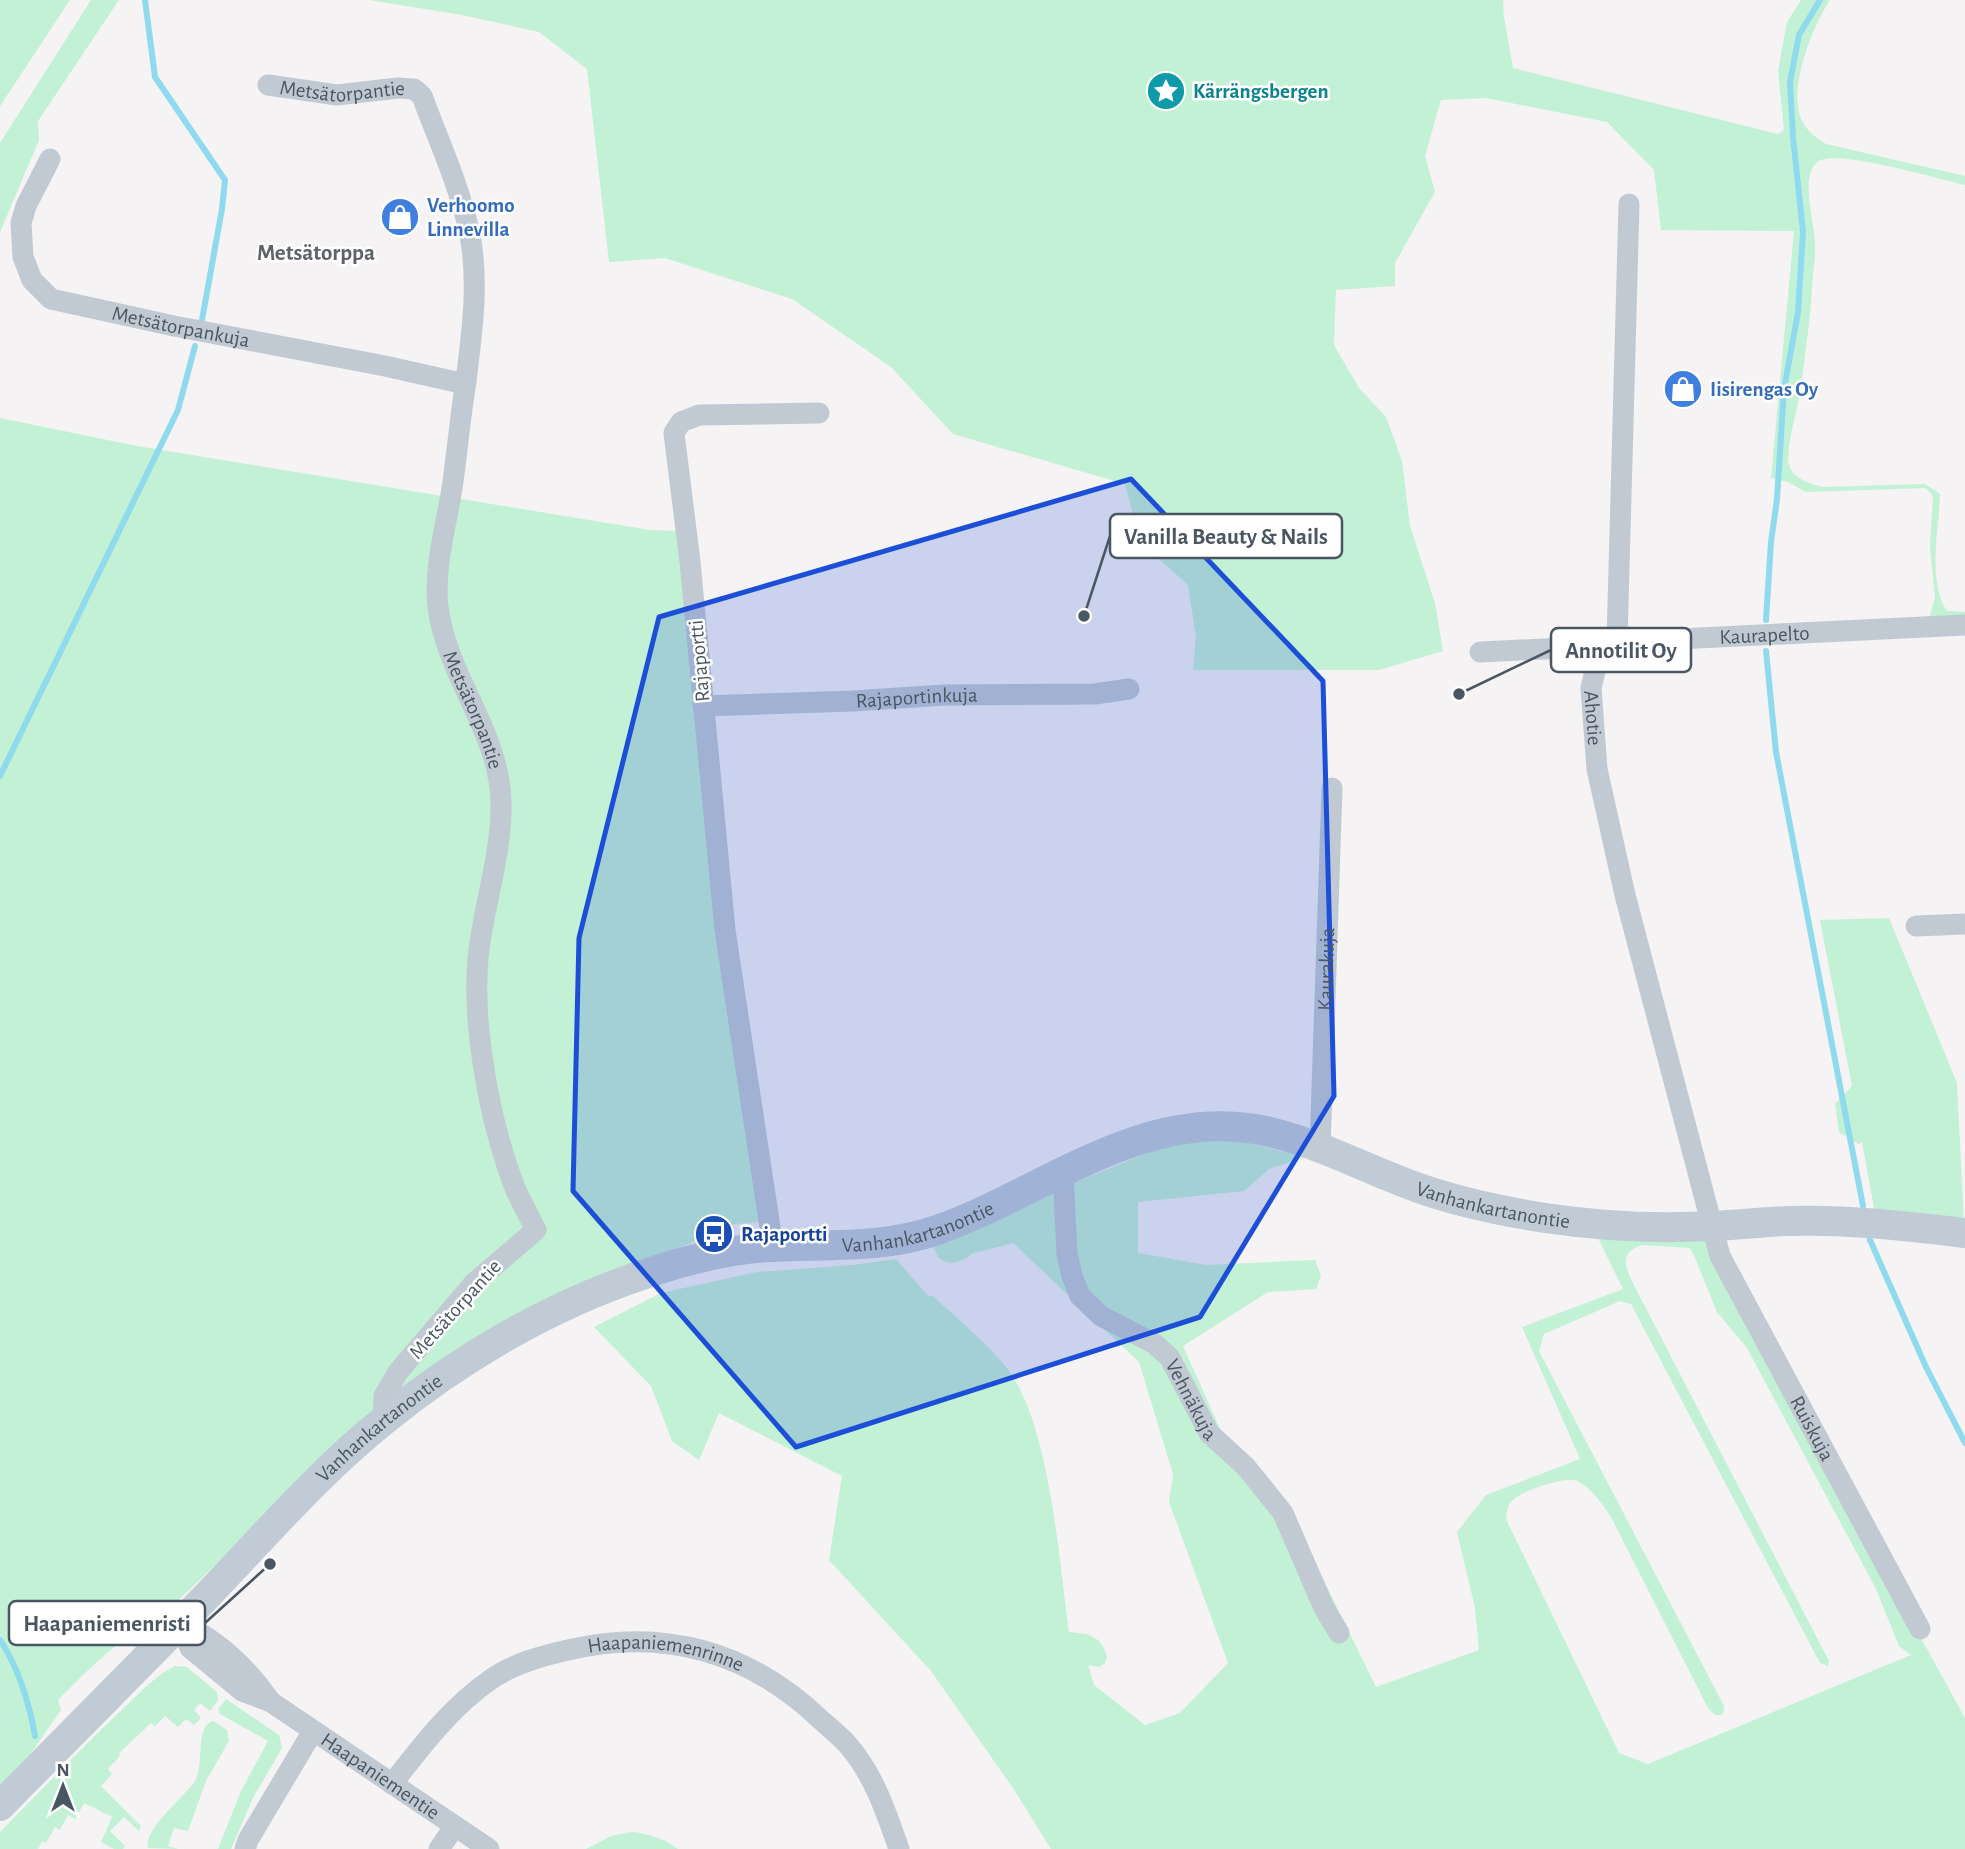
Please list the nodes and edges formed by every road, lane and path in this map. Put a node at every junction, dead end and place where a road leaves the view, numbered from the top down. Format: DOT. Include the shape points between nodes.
graph roads {
  1 [pos="268,85"];
  2 [pos="50,159"];
  3 [pos="1629,204"];
  4 [pos="465,384"];
  5 [pos="819,413"];
  6 [pos="1965,625"];
  7 [pos="1617,642"];
  8 [pos="1564,648"];
  9 [pos="1480,652"];
  10 [pos="1591,688"];
  11 [pos="1129,689"];
  12 [pos="703,706"];
  13 [pos="1332,788"];
  14 [pos="1965,924"];
  15 [pos="1916,926"];
  16 [pos="1320,1149"];
  17 [pos="1063,1173"];
  18 [pos="1711,1226"];
  19 [pos="1965,1233"];
  20 [pos="773,1247"];
  21 [pos="383,1421"];
  22 [pos="181,1623"];
  23 [pos="1920,1629"];
  24 [pos="1339,1633"];
  25 [pos="313,1731"];
  26 [pos="392,1784"];
  27 [pos="0,1806"];
  28 [pos="455,1826"];
  29 [pos="245,1849"];
  30 [pos="439,1849"];
  31 [pos="489,1849"];
  32 [pos="899,1849"];
  1 -- 4 [label="street, Metsätorpantie" via="337,95 414,89 422,96 470,237 475,293"];
  2 -- 4 [label="street, Metsätorpankuja" via="21,223 23,257 32,280 51,299"];
  3 -- 7 [label="street"];
  4 -- 21 [label="street, Metsätorpantie" via="438,576 438,605 451,658 481,719 499,777 501,831 478,961 480,1032 502,1149 536,1230 474,1283 398,1372 384,1396"];
  5 -- 12 [label="street, Rajaportti" via="699,415 681,422 674,433"];
  6 -- 7 [label="street, Kaurapelto"];
  7 -- 8 [label="street, Kaurapelto"];
  7 -- 10 [label="street, Ahotie" via="1600,660"];
  8 -- 9 [label="street, Kaurapelto"];
  8 -- 10 [label="street"];
  10 -- 18 [label="street, Ahotie" via="1597,769 1625,895"];
  11 -- 12 [label="street, Rajaportinkuja" via="1095,694 944,695"];
  12 -- 20 [label="street, Rajaportti" via="729,964"];
  13 -- 16 [label="street, Kaurakuja"];
  14 -- 15 [label="street"];
  16 -- 17 [label="street, Vanhankartanontie" via="1254,1129 1204,1127 1161,1134"];
  16 -- 18 [label="street, Vanhankartanontie" via="1418,1188 1486,1207 1622,1226"];
  17 -- 20 [label="street, Vanhankartanontie" via="931,1233 890,1242"];
  17 -- 24 [label="street, Vehnäkuja" via="1067,1254 1080,1296 1101,1316 1137,1333 1170,1358 1209,1433 1246,1467 1283,1513"];
  18 -- 19 [label="street, Vanhankartanontie" via="1841,1221"];
  18 -- 23 [label="street, Ruiskuja" via="1720,1256"];
  20 -- 21 [label="street, Vanhankartanontie" via="716,1253 635,1277 571,1303 508,1336"];
  21 -- 22 [label="street, Vanhankartanontie" via="326,1473"];
  22 -- 25 [label="street, Haapaniementie" via="190,1648 242,1691 271,1702"];
  22 -- 27 [label="street, Vanhankartanontie"];
  25 -- 26 [label="street, Haapaniementie"];
  25 -- 29 [label="street"];
  26 -- 28 [label="street, Haapaniementie"];
  26 -- 32 [label="street, Haapaniemenrinne" via="452,1711 508,1670 588,1645 629,1640 675,1643 760,1673 800,1699 849,1745 879,1792"];
  28 -- 30 [label="street"];
  28 -- 31 [label="street, Haapaniementie"];
}
